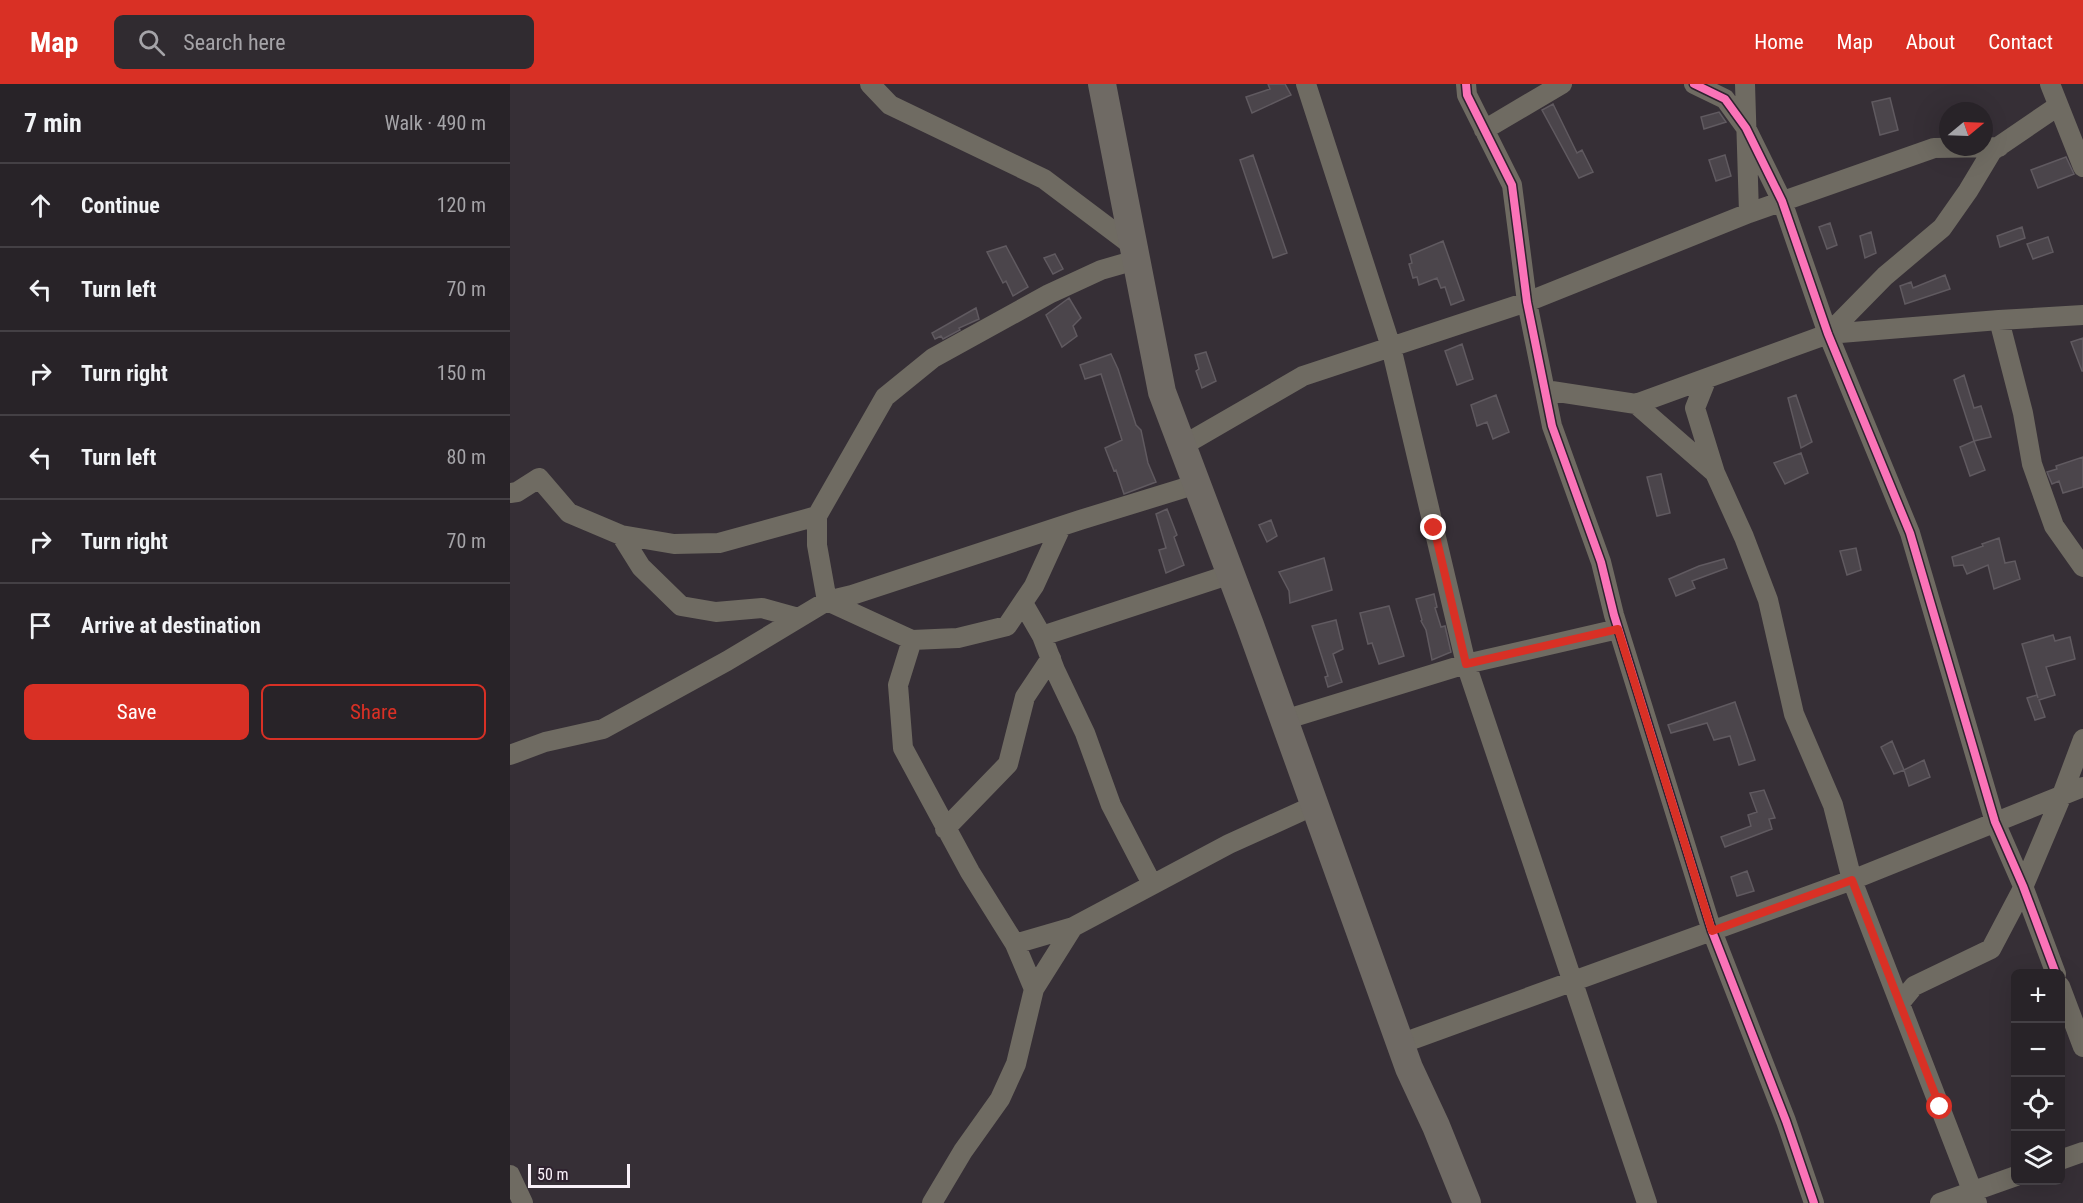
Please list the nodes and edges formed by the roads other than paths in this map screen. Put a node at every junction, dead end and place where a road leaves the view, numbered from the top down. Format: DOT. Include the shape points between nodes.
graph roads {
  1 [pos="870,84"];
  2 [pos="1306,84"];
  3 [pos="1466,84"];
  4 [pos="1562,84"];
  5 [pos="1694,84"];
  6 [pos="1745,84"];
  7 [pos="2050,84"];
  8 [pos="1108,89"];
  9 [pos="2058,106"];
  10 [pos="1746,128"];
  11 [pos="1485,130"];
  12 [pos="1999,147"];
  13 [pos="2083,167"];
  14 [pos="1782,201"];
  15 [pos="1749,213"];
  16 [pos="1134,253"];
  17 [pos="1527,302"];
  18 [pos="2083,315"];
  19 [pos="1999,320"];
  20 [pos="1828,334"];
  21 [pos="1391,347"];
  22 [pos="1707,378"];
  23 [pos="1545,390"];
  24 [pos="1636,404"];
  25 [pos="1182,446"];
  26 [pos="1715,473"];
  27 [pos="1197,484"];
  28 [pos="510,493"];
  29 [pos="817,516"];
  30 [pos="1061,527"];
  31 [pos="621,535"];
  32 [pos="2083,567"];
  33 [pos="1231,574"];
  34 [pos="827,601"];
  35 [pos="1023,603"];
  36 [pos="798,618"];
  37 [pos="1618,629"];
  38 [pos="1042,636"];
  39 [pos="912,640"];
  40 [pos="1051,658"];
  41 [pos="1466,664"];
  42 [pos="1284,720"];
  43 [pos="2083,739"];
  44 [pos="510,755"];
  45 [pos="2083,787"];
  46 [pos="2062,795"];
  47 [pos="1315,806"];
  48 [pos="1995,822"];
  49 [pos="945,829"];
  50 [pos="1852,880"];
  51 [pos="1152,884"];
  52 [pos="2023,886"];
  53 [pos="1073,927"];
  54 [pos="1712,931"];
  55 [pos="1015,944"];
  56 [pos="2054,969"];
  57 [pos="1573,981"];
  58 [pos="1034,989"];
  59 [pos="2065,997"];
  60 [pos="1900,1004"];
  61 [pos="2083,1047"];
  62 [pos="1405,1056"];
  63 [pos="2083,1152"];
  64 [pos="2065,1159"];
  65 [pos="510,1175"];
  66 [pos="2011,1179"];
  67 [pos="1975,1197"];
  68 [pos="523,1203"];
  69 [pos="932,1203"];
  70 [pos="1449,1203"];
  71 [pos="1467,1203"];
  72 [pos="1647,1203"];
  73 [pos="1814,1203"];
  74 [pos="1940,1203"];
  1 -- 16 [label="street" via="890,105 1044,179"];
  2 -- 21 [label="street"];
  3 -- 11 [label="street" via="1467,95"];
  4 -- 11 [label="street"];
  5 -- 10 [label="street" via="1725,99"];
  6 -- 10 [label="street"];
  7 -- 9 [label="street"];
  8 -- 16 [label="highway"];
  9 -- 12 [label="street"];
  9 -- 13 [label="street"];
  10 -- 14 [label="street"];
  10 -- 15 [label="street"];
  11 -- 17 [label="street" via="1512,186"];
  12 -- 14 [label="street" via="1934,148"];
  12 -- 20 [label="street" via="1992,151 1942,228 1885,276"];
  14 -- 15 [label="street"];
  14 -- 20 [label="street"];
  15 -- 17 [label="street"];
  16 -- 25 [label="highway" via="1162,392"];
  16 -- 29 [label="street" via="1049,294 933,358 885,397"];
  17 -- 21 [label="street"];
  17 -- 23 [label="street"];
  18 -- 19 [label="street"];
  19 -- 20 [label="street"];
  19 -- 32 [label="street" via="2032,464 2054,526"];
  20 -- 22 [label="street"];
  20 -- 48 [label="street" via="1910,533"];
  21 -- 25 [label="street" via="1303,376"];
  21 -- 41 [label="street"];
  22 -- 24 [label="street"];
  22 -- 26 [label="street" via="1695,408"];
  23 -- 24 [label="street"];
  23 -- 37 [label="street" via="1552,426 1601,562"];
  24 -- 26 [label="street"];
  25 -- 27 [label="highway"];
  26 -- 50 [label="street" via="1768,600 1794,714 1833,805"];
  27 -- 30 [label="street"];
  27 -- 33 [label="highway"];
  28 -- 31 [label="street" via="539,478 569,513"];
  29 -- 31 [label="street" via="719,543 674,544"];
  29 -- 34 [label="street" via="817,545"];
  30 -- 34 [label="street"];
  30 -- 35 [label="street"];
  31 -- 36 [label="street" via="641,567 681,606 716,612 762,608"];
  33 -- 38 [label="street"];
  33 -- 42 [label="highway"];
  34 -- 36 [label="street"];
  34 -- 39 [label="street"];
  35 -- 38 [label="street"];
  35 -- 39 [label="street" via="1007,626 958,638"];
  36 -- 44 [label="street" via="603,729 545,742"];
  37 -- 41 [label="street"];
  37 -- 54 [label="street"];
  38 -- 40 [label="street"];
  39 -- 49 [label="street" via="898,685 903,748"];
  40 -- 49 [label="street" via="1025,696 1008,764"];
  40 -- 51 [label="street" via="1085,733 1111,805"];
  41 -- 42 [label="street"];
  41 -- 57 [label="street"];
  42 -- 47 [label="highway"];
  43 -- 46 [label="street"];
  45 -- 46 [label="street"];
  46 -- 48 [label="street"];
  46 -- 52 [label="street"];
  47 -- 51 [label="street"];
  47 -- 62 [label="highway"];
  48 -- 50 [label="street"];
  48 -- 52 [label="street"];
  49 -- 55 [label="street"];
  50 -- 54 [label="street"];
  50 -- 60 [label="street"];
  51 -- 53 [label="street"];
  52 -- 56 [label="street"];
  52 -- 60 [label="street" via="1991,949 1914,986"];
  53 -- 55 [label="street"];
  53 -- 58 [label="street"];
  54 -- 57 [label="street"];
  54 -- 73 [label="street"];
  55 -- 58 [label="street"];
  57 -- 62 [label="street"];
  57 -- 72 [label="street"];
  58 -- 69 [label="street" via="1016,1064 1000,1099"];
  59 -- 61 [label="street"];
  60 -- 67 [label="street"];
  62 -- 70 [label="highway" via="1422,1130"];
  62 -- 71 [label="highway"];
  63 -- 64 [label="street"];
  65 -- 68 [label="street"];
  66 -- 67 [label="street"];
  67 -- 74 [label="street"];
}
